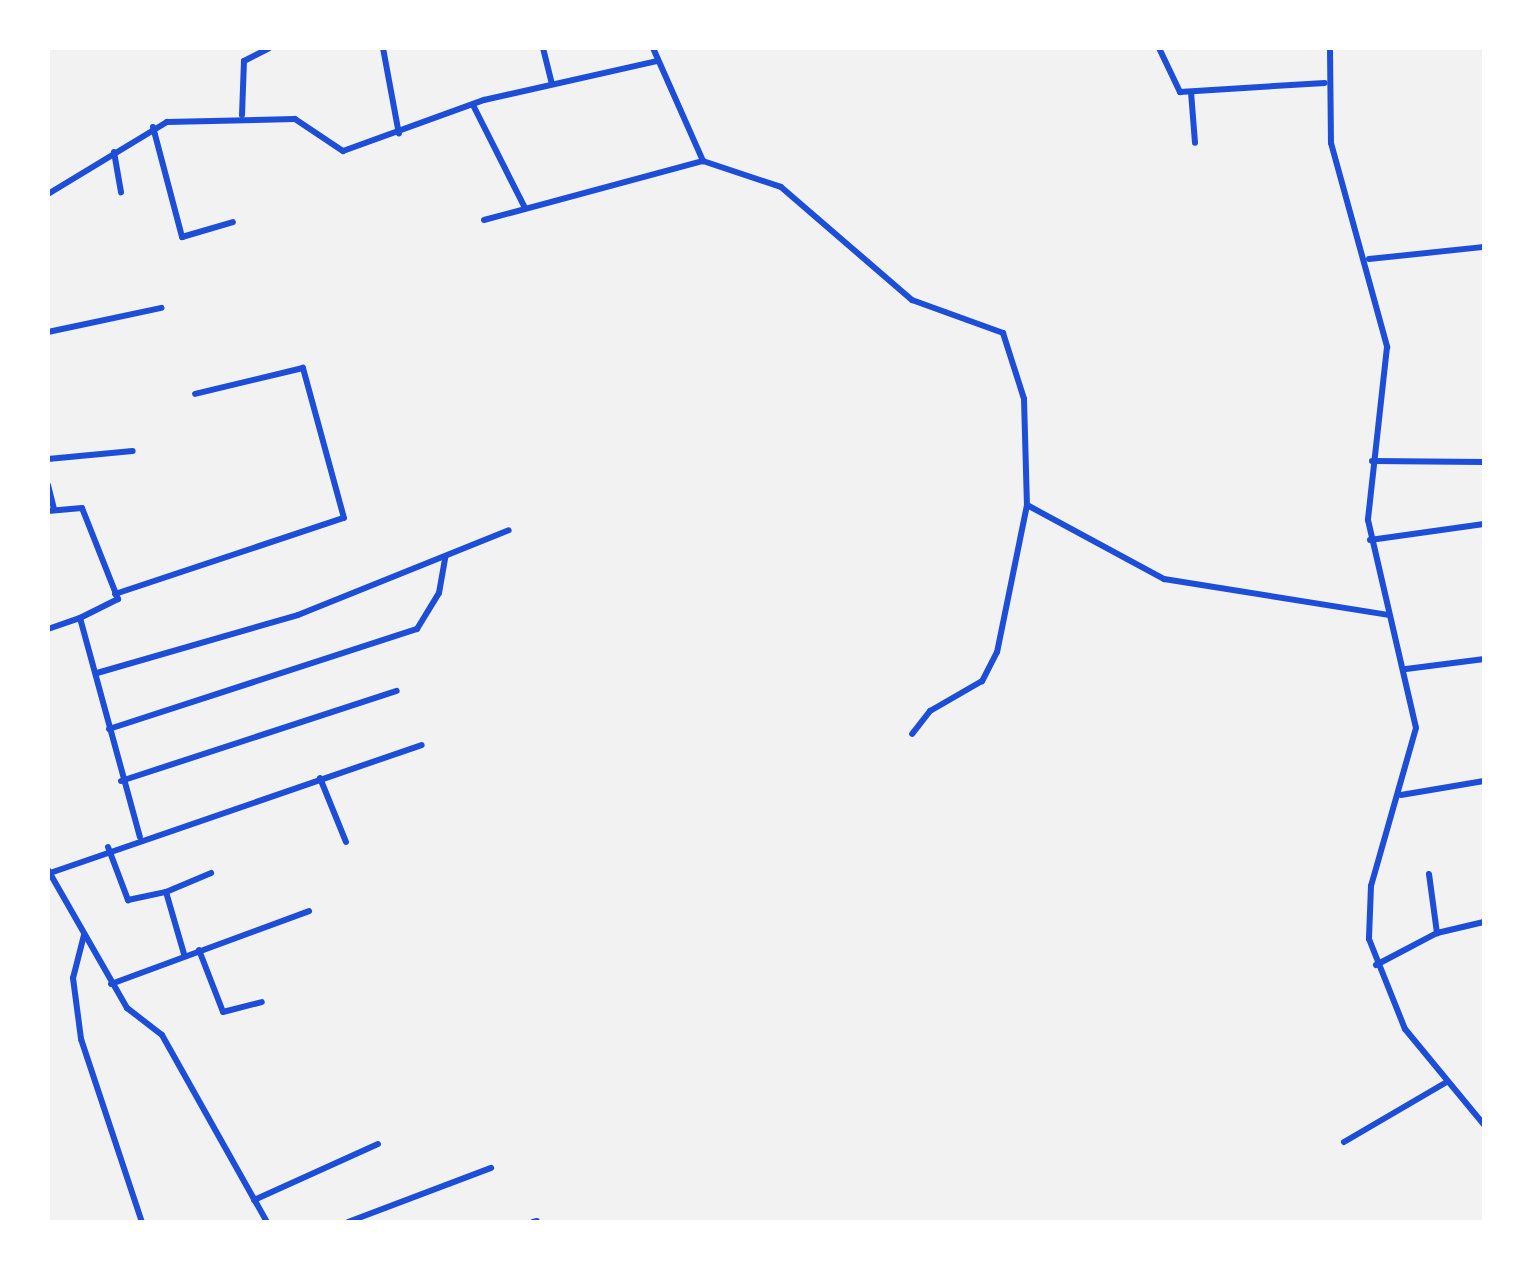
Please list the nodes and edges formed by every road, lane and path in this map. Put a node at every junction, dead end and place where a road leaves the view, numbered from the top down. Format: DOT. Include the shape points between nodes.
graph roads {
  1 [pos="269,48"];
  2 [pos="383,48"];
  3 [pos="543,48"];
  4 [pos="653,48"];
  5 [pos="1159,48"];
  6 [pos="1330,48"];
  7 [pos="657,61"];
  8 [pos="1325,83"];
  9 [pos="552,84"];
  10 [pos="1191,92"];
  11 [pos="474,108"];
  12 [pos="242,114"];
  13 [pos="153,127"];
  14 [pos="399,134"];
  15 [pos="1195,143"];
  16 [pos="114,152"];
  17 [pos="703,161"];
  18 [pos="121,192"];
  19 [pos="48,194"];
  20 [pos="525,208"];
  21 [pos="484,220"];
  22 [pos="234,222"];
  23 [pos="1484,247"];
  24 [pos="1369,260"];
  25 [pos="161,308"];
  26 [pos="48,332"];
  27 [pos="195,394"];
  28 [pos="133,451"];
  29 [pos="48,458"];
  30 [pos="1372,461"];
  31 [pos="1484,462"];
  32 [pos="48,485"];
  33 [pos="1027,505"];
  34 [pos="50,510"];
  35 [pos="1484,524"];
  36 [pos="508,530"];
  37 [pos="1370,540"];
  38 [pos="445,558"];
  39 [pos="115,594"];
  40 [pos="1389,615"];
  41 [pos="80,618"];
  42 [pos="48,629"];
  43 [pos="1484,659"];
  44 [pos="1406,669"];
  45 [pos="96,673"];
  46 [pos="397,691"];
  47 [pos="110,729"];
  48 [pos="912,734"];
  49 [pos="422,745"];
  50 [pos="320,778"];
  51 [pos="121,781"];
  52 [pos="1484,781"];
  53 [pos="1401,795"];
  54 [pos="140,836"];
  55 [pos="346,842"];
  56 [pos="108,848"];
  57 [pos="211,873"];
  58 [pos="1428,874"];
  59 [pos="50,877"];
  60 [pos="166,892"];
  61 [pos="309,912"];
  62 [pos="1484,922"];
  63 [pos="1437,932"];
  64 [pos="84,934"];
  65 [pos="199,950"];
  66 [pos="184,954"];
  67 [pos="1376,966"];
  68 [pos="111,984"];
  69 [pos="262,1002"];
  70 [pos="1444,1083"];
  71 [pos="1484,1125"];
  72 [pos="1344,1142"];
  73 [pos="378,1144"];
  74 [pos="492,1168"];
  75 [pos="254,1200"];
  76 [pos="142,1222"];
  77 [pos="267,1222"];
  78 [pos="348,1222"];
  1 -- 12 [label="street" via="244,61"];
  2 -- 14 [label="street"];
  3 -- 9 [label="street"];
  4 -- 7 [label="street"];
  5 -- 10 [label="street" via="1170,82"];
  6 -- 8 [label="street"];
  7 -- 9 [label="street"];
  7 -- 17 [label="street"];
  8 -- 10 [label="street"];
  8 -- 24 [label="street" via="1332,143"];
  9 -- 11 [label="street"];
  10 -- 15 [label="street"];
  11 -- 14 [label="street"];
  11 -- 20 [label="street"];
  12 -- 13 [label="street"];
  12 -- 14 [label="street" via="302,121 337,152"];
  13 -- 16 [label="street"];
  13 -- 22 [label="street" via="182,237"];
  16 -- 18 [label="street"];
  16 -- 19 [label="street"];
  17 -- 20 [label="street"];
  17 -- 33 [label="street" via="781,187 912,300 1003,333 1024,399"];
  20 -- 21 [label="street"];
  23 -- 24 [label="street"];
  24 -- 30 [label="street" via="1387,347"];
  25 -- 26 [label="street"];
  27 -- 39 [label="street" via="303,368 344,518"];
  28 -- 29 [label="street"];
  30 -- 31 [label="street"];
  30 -- 37 [label="street"];
  32 -- 34 [label="street"];
  33 -- 40 [label="street" via="1164,579"];
  33 -- 48 [label="street" via="992,668"];
  34 -- 39 [label="street" via="82,508"];
  35 -- 37 [label="street"];
  36 -- 38 [label="street"];
  37 -- 40 [label="street"];
  38 -- 45 [label="street" via="298,615"];
  38 -- 47 [label="street" via="438,593 417,629"];
  39 -- 41 [label="street" via="117,603"];
  40 -- 44 [label="street"];
  41 -- 42 [label="street"];
  41 -- 45 [label="street"];
  43 -- 44 [label="street"];
  44 -- 53 [label="street" via="1416,728"];
  45 -- 47 [label="street"];
  46 -- 51 [label="street"];
  47 -- 51 [label="street"];
  49 -- 50 [label="street"];
  50 -- 54 [label="street"];
  50 -- 55 [label="street"];
  51 -- 54 [label="street"];
  52 -- 53 [label="street"];
  53 -- 67 [label="street" via="1370,886"];
  54 -- 56 [label="street"];
  56 -- 59 [label="street"];
  56 -- 60 [label="street" via="128,900"];
  57 -- 60 [label="street"];
  58 -- 63 [label="street"];
  59 -- 64 [label="street"];
  60 -- 66 [label="street"];
  61 -- 65 [label="street"];
  62 -- 63 [label="street"];
  63 -- 67 [label="street"];
  64 -- 68 [label="street"];
  64 -- 76 [label="street" via="72,978 81,1039"];
  65 -- 66 [label="street"];
  65 -- 69 [label="street" via="223,1012"];
  66 -- 68 [label="street"];
  67 -- 70 [label="street"];
  68 -- 75 [label="street" via="162,1035"];
  70 -- 71 [label="street"];
  70 -- 72 [label="street"];
  73 -- 75 [label="street"];
  74 -- 78 [label="street"];
  75 -- 77 [label="street"];
}
